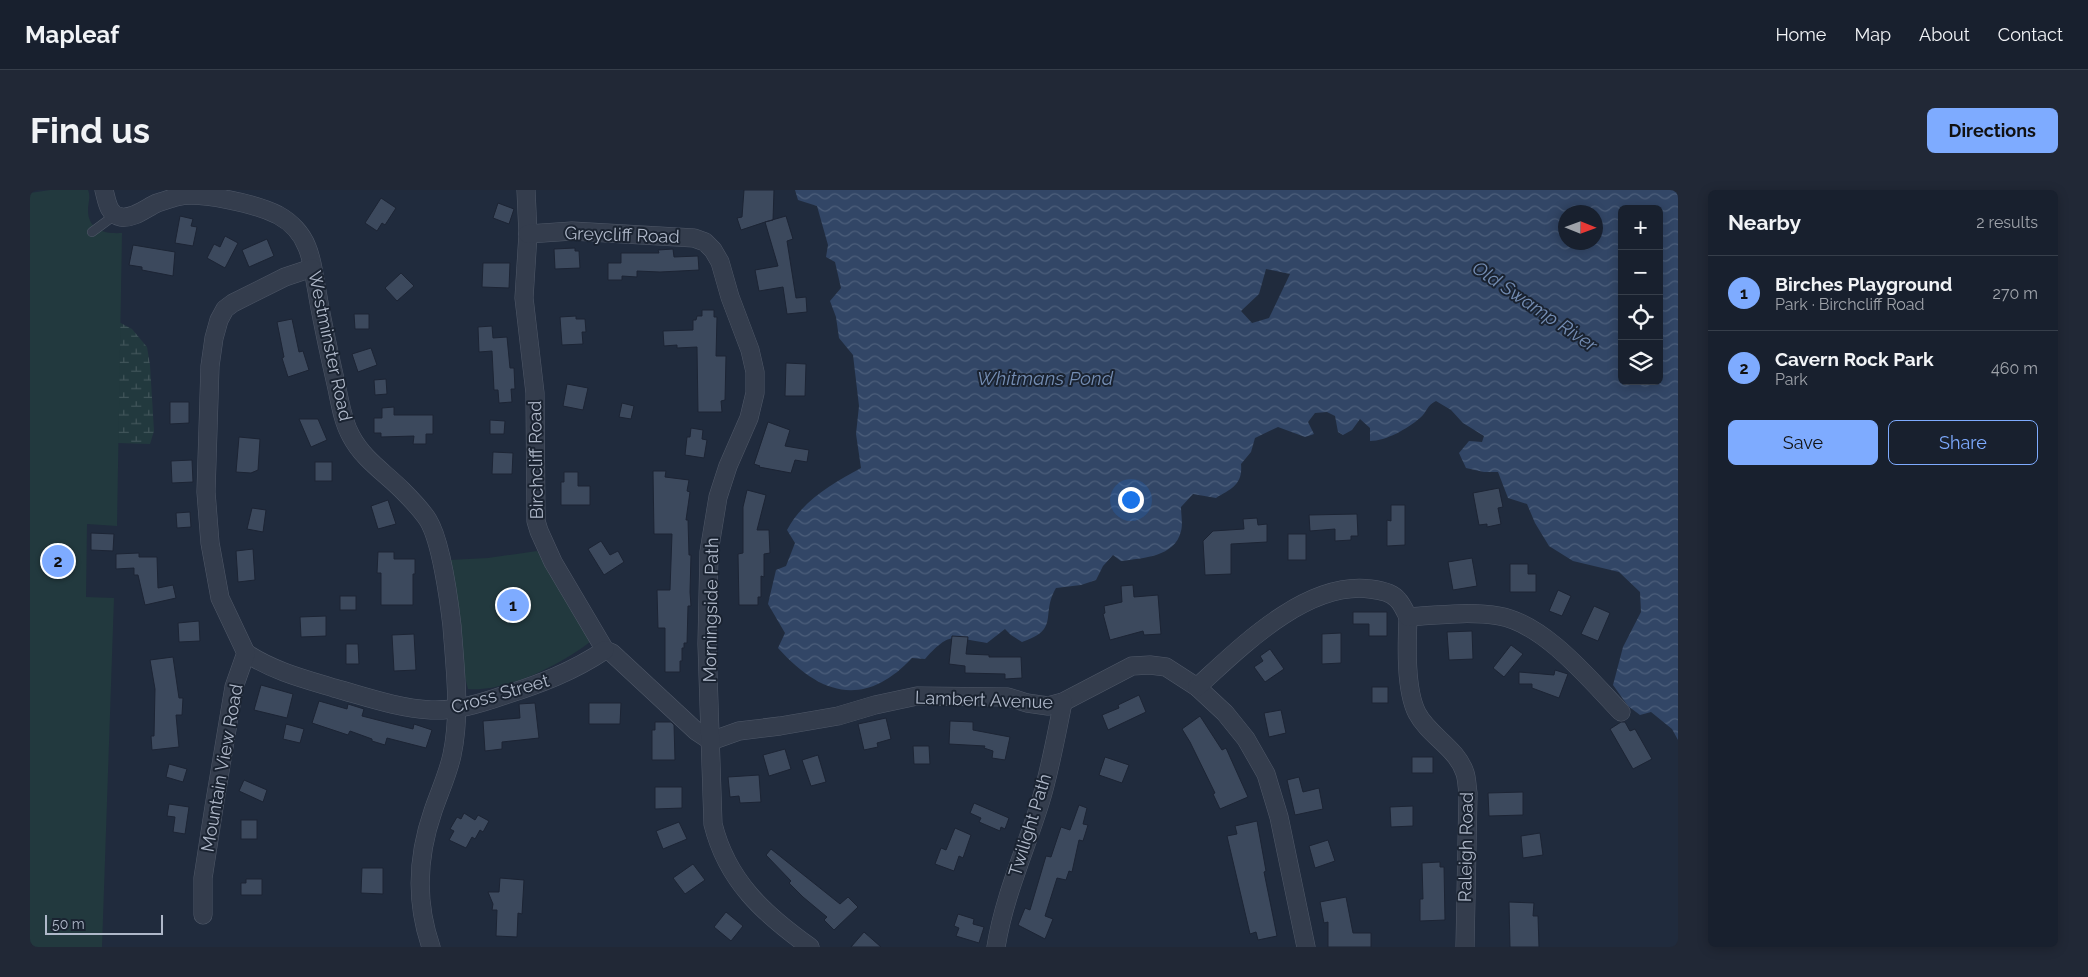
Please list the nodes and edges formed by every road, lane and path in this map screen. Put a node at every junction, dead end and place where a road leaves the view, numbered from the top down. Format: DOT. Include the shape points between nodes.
graph roads {
  1 [pos="104,190"];
  2 [pos="526,190"];
  3 [pos="115,216"];
  4 [pos="92,232"];
  5 [pos="528,234"];
  6 [pos="713,250"];
  7 [pos="312,268"];
  8 [pos="1408,616"];
  9 [pos="605,650"];
  10 [pos="246,654"];
  11 [pos="1197,687"];
  12 [pos="1063,702"];
  13 [pos="456,709"];
  14 [pos="1621,712"];
  15 [pos="710,741"];
  16 [pos="203,915"];
  17 [pos="431,947"];
  18 [pos="810,947"];
  19 [pos="996,947"];
  20 [pos="1306,947"];
  21 [pos="1465,947"];
  1 -- 3 [label="street"];
  2 -- 5 [label="street, Birchcliff Road"];
  3 -- 4 [label="lane"];
  3 -- 7 [label="street, Westminster Road" via="130,217 159,202 199,195 260,209 278,215 301,235 310,254"];
  5 -- 6 [label="street, Greycliff Road" via="572,231 694,238"];
  5 -- 9 [label="street, Birchcliff Road" via="524,298 535,393 536,521 550,555"];
  6 -- 15 [label="street, Morningside Path" via="750,350 755,382 749,418 718,497 709,552"];
  7 -- 10 [label="street" via="285,277 233,303 219,320 214,338 206,447 210,543 220,598"];
  7 -- 13 [label="street, Westminster Road" via="339,398 351,437 371,464 402,490 428,520 435,537 450,604"];
  8 -- 11 [label="street" via="1398,599 1382,591 1364,588 1316,597 1246,642"];
  8 -- 14 [label="street" via="1476,614 1515,620 1572,660"];
  8 -- 21 [label="street, Raleigh Road" via="1407,656 1416,712 1455,756 1465,773 1468,793"];
  9 -- 13 [label="street, Cross Street" via="562,675"];
  9 -- 15 [label="street, Birchcliff Road"];
  10 -- 13 [label="street, Cross Street" via="294,676 388,704 431,710"];
  10 -- 16 [label="street, Mountain View Road" via="234,687 214,807 203,878"];
  11 -- 12 [label="street, Lambert Avenue" via="1166,667 1132,666"];
  11 -- 20 [label="street, Lambert Avenue" via="1225,713 1246,739 1266,774 1279,816"];
  12 -- 15 [label="street, Lambert Avenue" via="1048,706 1008,697 917,696 838,716 739,731"];
  12 -- 19 [label="street, Twilight Path" via="1041,801 1010,888"];
  13 -- 17 [label="street, Westminster Road" via="451,756 426,833 419,869 421,909"];
  15 -- 18 [label="street, Morningside Path" via="713,824 726,862 751,897 782,927"];
}
